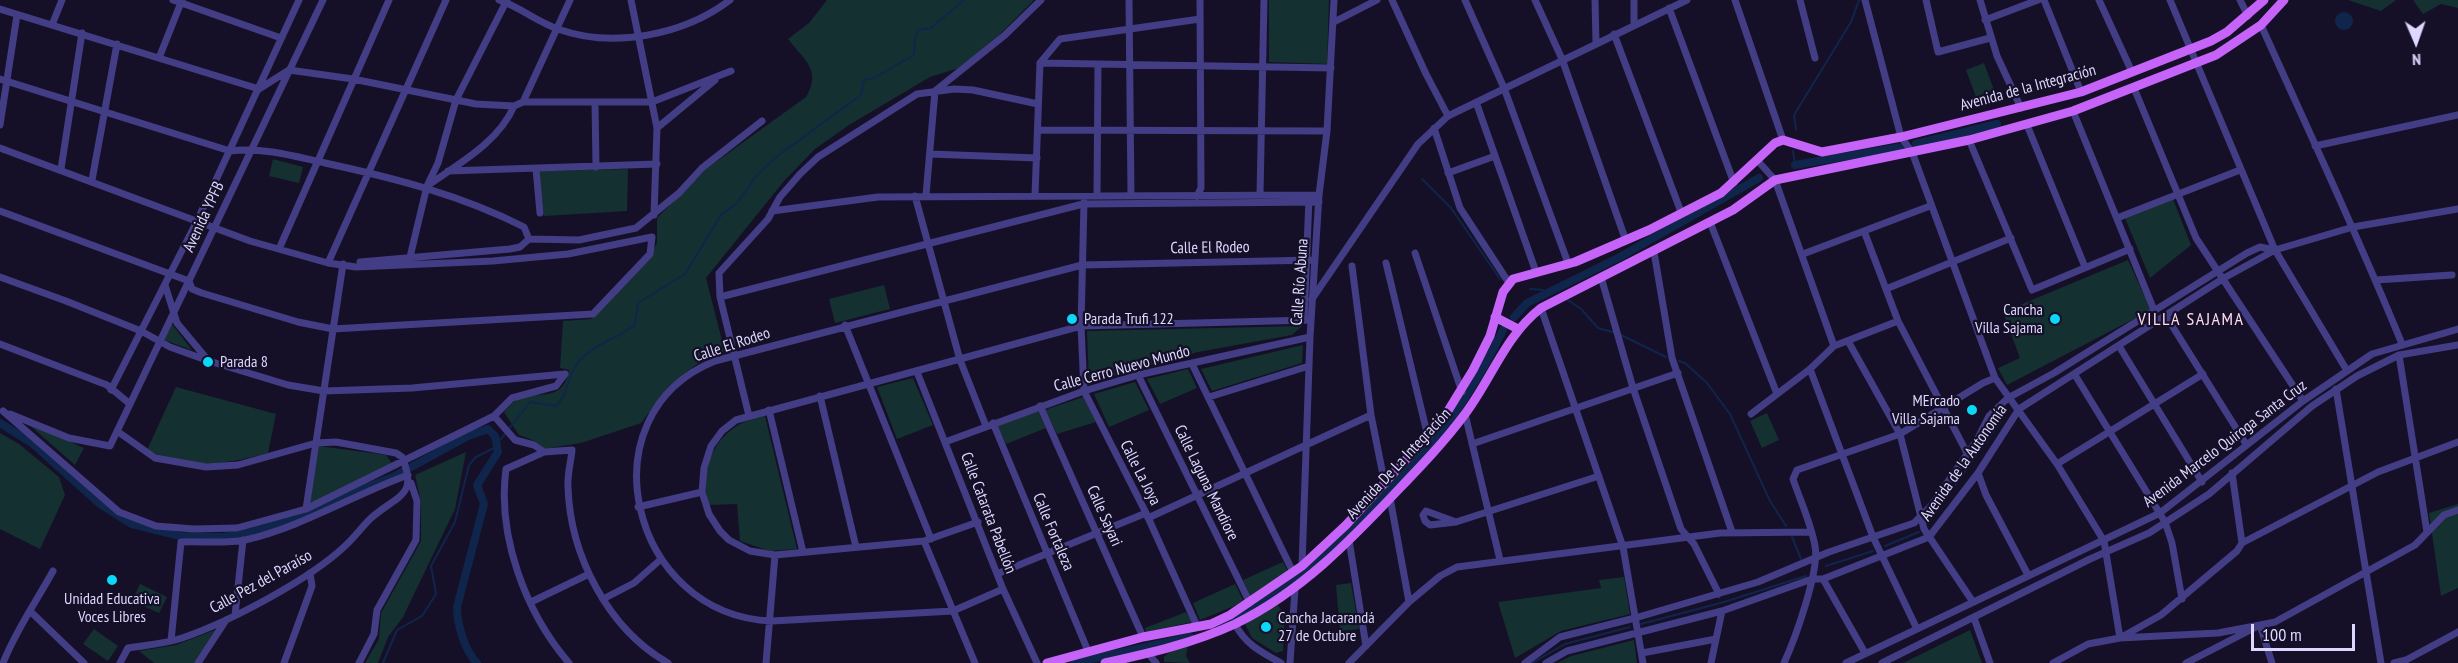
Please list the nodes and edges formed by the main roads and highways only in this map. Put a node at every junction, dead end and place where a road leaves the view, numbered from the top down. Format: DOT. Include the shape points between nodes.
graph roads {
  1 [pos="2264,0"];
  2 [pos="2283,0"];
  3 [pos="1912,152"];
  4 [pos="1509,283"];
  5 [pos="1495,317"];
  6 [pos="1518,329"];
  7 [pos="1047,663"];
  8 [pos="1105,663"];
  1 -- 4 [label="main road, Avenida de la Integración" via="2227,32 2081,92 1901,137 1822,152 1783,140 1775,143 1734,183 1626,241"];
  2 -- 3 [label="main road, Avenida de la Integración" via="2261,25 2232,46 2195,64 2073,111"];
  3 -- 6 [label="main road, Avenida De La Integración" via="1775,180 1710,222 1541,308"];
  4 -- 5 [label="main road, Avenida De La Integración"];
  5 -- 6 [label="main road"];
  5 -- 7 [label="main road, Avenida De La Integración" via="1490,336 1461,392 1428,437 1302,566 1221,619"];
  6 -- 8 [label="main road, Avenida De La Integración" via="1466,414 1349,540 1295,589 1235,624 1190,642"];
}
